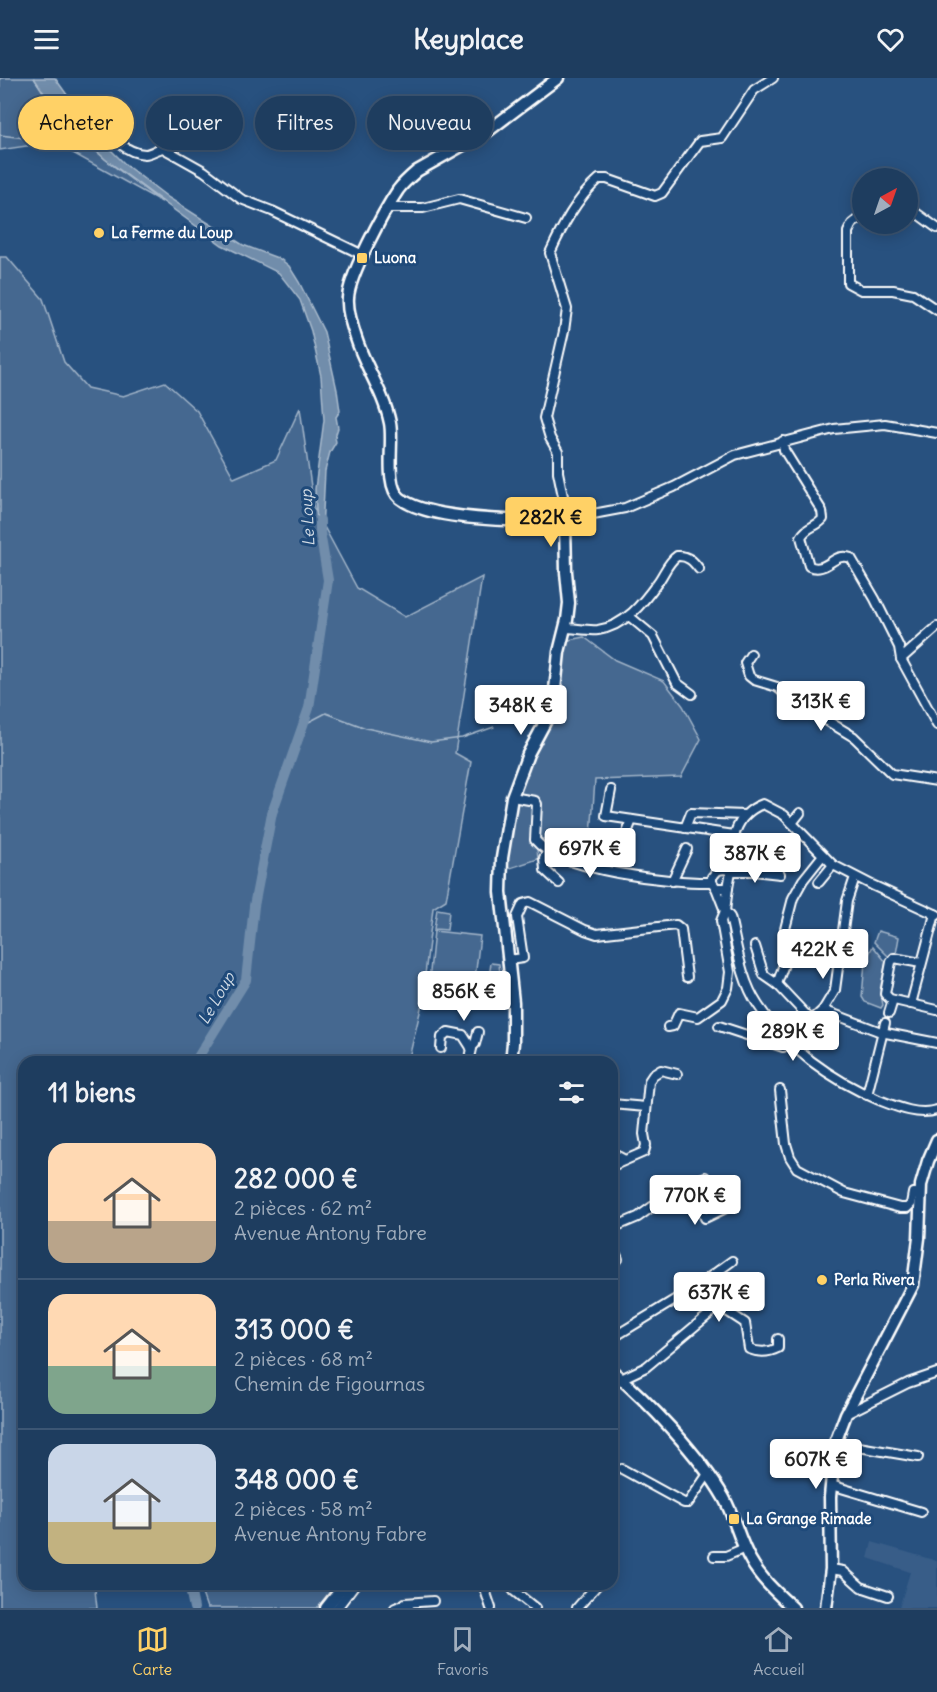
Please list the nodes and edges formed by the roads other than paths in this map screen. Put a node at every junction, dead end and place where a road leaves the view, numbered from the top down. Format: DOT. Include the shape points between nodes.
graph roads {
  1 [pos="558,78"];
  2 [pos="772,78"];
  3 [pos="128,150"];
  4 [pos="388,208"];
  5 [pos="918,214"];
  6 [pos="526,218"];
  7 [pos="852,224"];
  8 [pos="937,228"];
  9 [pos="363,255"];
  10 [pos="937,310"];
  11 [pos="937,433"];
  12 [pos="783,441"];
  13 [pos="559,522"];
  14 [pos="699,569"];
  15 [pos="629,616"];
  16 [pos="937,627"];
  17 [pos="565,628"];
  18 [pos="751,654"];
  19 [pos="902,660"];
  20 [pos="692,694"];
  21 [pos="937,725"];
  22 [pos="937,781"];
  23 [pos="611,790"];
  24 [pos="512,797"];
  25 [pos="800,813"];
  26 [pos="745,815"];
  27 [pos="632,820"];
  28 [pos="792,823"];
  29 [pos="685,828"];
  30 [pos="734,835"];
  31 [pos="623,843"];
  32 [pos="731,846"];
  33 [pos="687,849"];
  34 [pos="548,850"];
  35 [pos="823,855"];
  36 [pos="833,865"];
  37 [pos="718,870"];
  38 [pos="731,871"];
  39 [pos="780,874"];
  40 [pos="855,877"];
  41 [pos="672,881"];
  42 [pos="819,882"];
  43 [pos="559,883"];
  44 [pos="714,885"];
  45 [pos="728,888"];
  46 [pos="725,911"];
  47 [pos="936,914"];
  48 [pos="755,946"];
  49 [pos="509,960"];
  50 [pos="921,963"];
  51 [pos="687,977"];
  52 [pos="777,984"];
  53 [pos="893,1000"];
  54 [pos="911,1004"];
  55 [pos="823,1010"];
  56 [pos="937,1010"];
  57 [pos="889,1013"];
  58 [pos="811,1020"];
  59 [pos="885,1023"];
  60 [pos="719,1026"];
  61 [pos="668,1027"];
  62 [pos="478,1032"];
  63 [pos="881,1032"];
  64 [pos="789,1042"];
  65 [pos="937,1043"];
  66 [pos="441,1048"];
  67 [pos="471,1048"];
  68 [pos="470,1056"];
  69 [pos="512,1056"];
  70 [pos="677,1074"];
  71 [pos="780,1090"];
  72 [pos="867,1095"];
  73 [pos="618,1105"];
  74 [pos="646,1107"];
  75 [pos="937,1110"];
  76 [pos="937,1140"];
  77 [pos="618,1156"];
  78 [pos="624,1160"];
  79 [pos="618,1163"];
  80 [pos="705,1178"];
  81 [pos="693,1182"];
  82 [pos="920,1193"];
  83 [pos="728,1207"];
  84 [pos="618,1225"];
  85 [pos="732,1261"];
  86 [pos="618,1334"];
  87 [pos="778,1339"];
  88 [pos="937,1373"];
  89 [pos="618,1376"];
  90 [pos="621,1379"];
  91 [pos="846,1414"];
  92 [pos="835,1443"];
  93 [pos="918,1457"];
  94 [pos="622,1469"];
  95 [pos="708,1474"];
  96 [pos="831,1485"];
  97 [pos="921,1512"];
  98 [pos="745,1548"];
  99 [pos="714,1556"];
  100 [pos="831,1569"];
  101 [pos="340,1590"];
  102 [pos="350,1590"];
  103 [pos="485,1590"];
  104 [pos="513,1590"];
  105 [pos="593,1590"];
  106 [pos="888,1596"];
  107 [pos="433,1601"];
  108 [pos="402,1607"];
  109 [pos="326,1608"];
  110 [pos="337,1608"];
  111 [pos="490,1608"];
  112 [pos="535,1608"];
  113 [pos="577,1608"];
  114 [pos="793,1608"];
  115 [pos="826,1608"];
  1 -- 4 [label="street" via="488,131 417,171 399,189"];
  2 -- 13 [label="street" via="754,90 722,138 700,141 662,194 655,196 599,179 562,226 550,253 567,309 544,418 558,453 564,501"];
  3 -- 9 [label="street" via="146,155 163,148 170,151 241,199"];
  4 -- 6 [label="street" via="423,208 459,199"];
  4 -- 9 [label="street"];
  5 -- 8 [label="street"];
  7 -- 10 [label="street" via="848,232 848,283 861,290 913,294"];
  9 -- 13 [label="street" via="348,296 349,310 356,340 390,422 391,479 398,496 429,512"];
  11 -- 12 [label="street" via="885,424 834,429"];
  12 -- 13 [label="street" via="735,455 626,508"];
  12 -- 19 [label="street" via="784,450 822,511 823,519 805,529 801,537 809,566 828,566 836,557 851,558 899,646"];
  13 -- 17 [label="street" via="569,603"];
  14 -- 15 [label="street" via="687,557 674,558"];
  15 -- 17 [label="street" via="597,630"];
  15 -- 20 [label="street" via="653,636 677,683"];
  16 -- 19 [label="street"];
  17 -- 24 [label="street" via="550,713 528,754"];
  18 -- 22 [label="street" via="745,663 754,680 777,687 854,737 892,774"];
  19 -- 21 [label="street"];
  23 -- 27 [label="street" via="606,816"];
  24 -- 34 [label="street" via="535,801 535,840"];
  24 -- 49 [label="street" via="503,848 501,892"];
  25 -- 28 [label="street"];
  26 -- 28 [label="street" via="764,804"];
  26 -- 29 [label="street" via="691,813"];
  26 -- 30 [label="street"];
  27 -- 29 [label="street"];
  27 -- 31 [label="street"];
  28 -- 35 [label="street"];
  29 -- 30 [label="street"];
  30 -- 32 [label="street"];
  32 -- 37 [label="street"];
  32 -- 38 [label="street"];
  33 -- 41 [label="street"];
  34 -- 41 [label="street" via="606,871"];
  34 -- 43 [label="street" via="544,858 546,870"];
  35 -- 36 [label="street"];
  35 -- 52 [label="street" via="793,898 785,929 789,950"];
  36 -- 40 [label="street"];
  36 -- 42 [label="street"];
  37 -- 38 [label="street"];
  37 -- 44 [label="street" via="712,878"];
  38 -- 39 [label="street"];
  38 -- 45 [label="street"];
  40 -- 47 [label="street"];
  40 -- 55 [label="street" via="847,901 835,990"];
  41 -- 44 [label="street"];
  44 -- 45 [label="street"];
  44 -- 46 [label="street"];
  45 -- 46 [label="street"];
  46 -- 61 [label="street" via="721,921 730,972 728,988 722,1000 698,1017 679,1013"];
  46 -- 64 [label="street" via="756,1003"];
  47 -- 50 [label="street"];
  48 -- 52 [label="street" via="764,975"];
  49 -- 51 [label="street" via="523,958 517,916 523,904 530,902 597,933 676,924 681,929"];
  49 -- 69 [label="street" via="514,1010"];
  50 -- 53 [label="street" via="893,959 885,991"];
  50 -- 54 [label="street"];
  52 -- 58 [label="street"];
  53 -- 54 [label="street"];
  53 -- 57 [label="street"];
  54 -- 56 [label="street"];
  55 -- 58 [label="street"];
  55 -- 63 [label="street"];
  58 -- 64 [label="street"];
  59 -- 63 [label="street"];
  60 -- 64 [label="street" via="780,1047"];
  62 -- 67 [label="street"];
  63 -- 65 [label="street"];
  63 -- 72 [label="street"];
  64 -- 72 [label="street" via="842,1083"];
  66 -- 67 [label="street" via="442,1038 448,1032 463,1035"];
  67 -- 68 [label="street"];
  70 -- 74 [label="street" via="661,1070 653,1075"];
  71 -- 82 [label="street" via="786,1143 797,1168 844,1192 900,1208 911,1204 913,1193"];
  72 -- 75 [label="street" via="903,1109 925,1113"];
  73 -- 74 [label="street"];
  74 -- 78 [label="street" via="644,1152"];
  76 -- 82 [label="street"];
  77 -- 78 [label="street"];
  78 -- 79 [label="street"];
  80 -- 81 [label="street"];
  81 -- 83 [label="street" via="705,1218"];
  81 -- 84 [label="street"];
  82 -- 91 [label="street" via="920,1238 913,1285"];
  85 -- 86 [label="street"];
  87 -- 90 [label="street" via="778,1348 772,1352 749,1348 745,1323 719,1306 646,1367"];
  88 -- 91 [label="street"];
  89 -- 90 [label="street"];
  90 -- 95 [label="street"];
  91 -- 92 [label="street"];
  92 -- 93 [label="street"];
  92 -- 96 [label="street"];
  94 -- 95 [label="street" via="684,1503 688,1503"];
  95 -- 98 [label="street" via="724,1499"];
  96 -- 97 [label="street"];
  96 -- 100 [label="street"];
  98 -- 99 [label="street"];
  98 -- 114 [label="street" via="762,1577"];
  100 -- 106 [label="street" via="843,1571 861,1587"];
  100 -- 115 [label="street"];
  101 -- 109 [label="street"];
  102 -- 110 [label="street"];
  103 -- 111 [label="street"];
  104 -- 112 [label="street"];
  105 -- 113 [label="street"];
  107 -- 108 [label="street" via="405,1603"];
}
